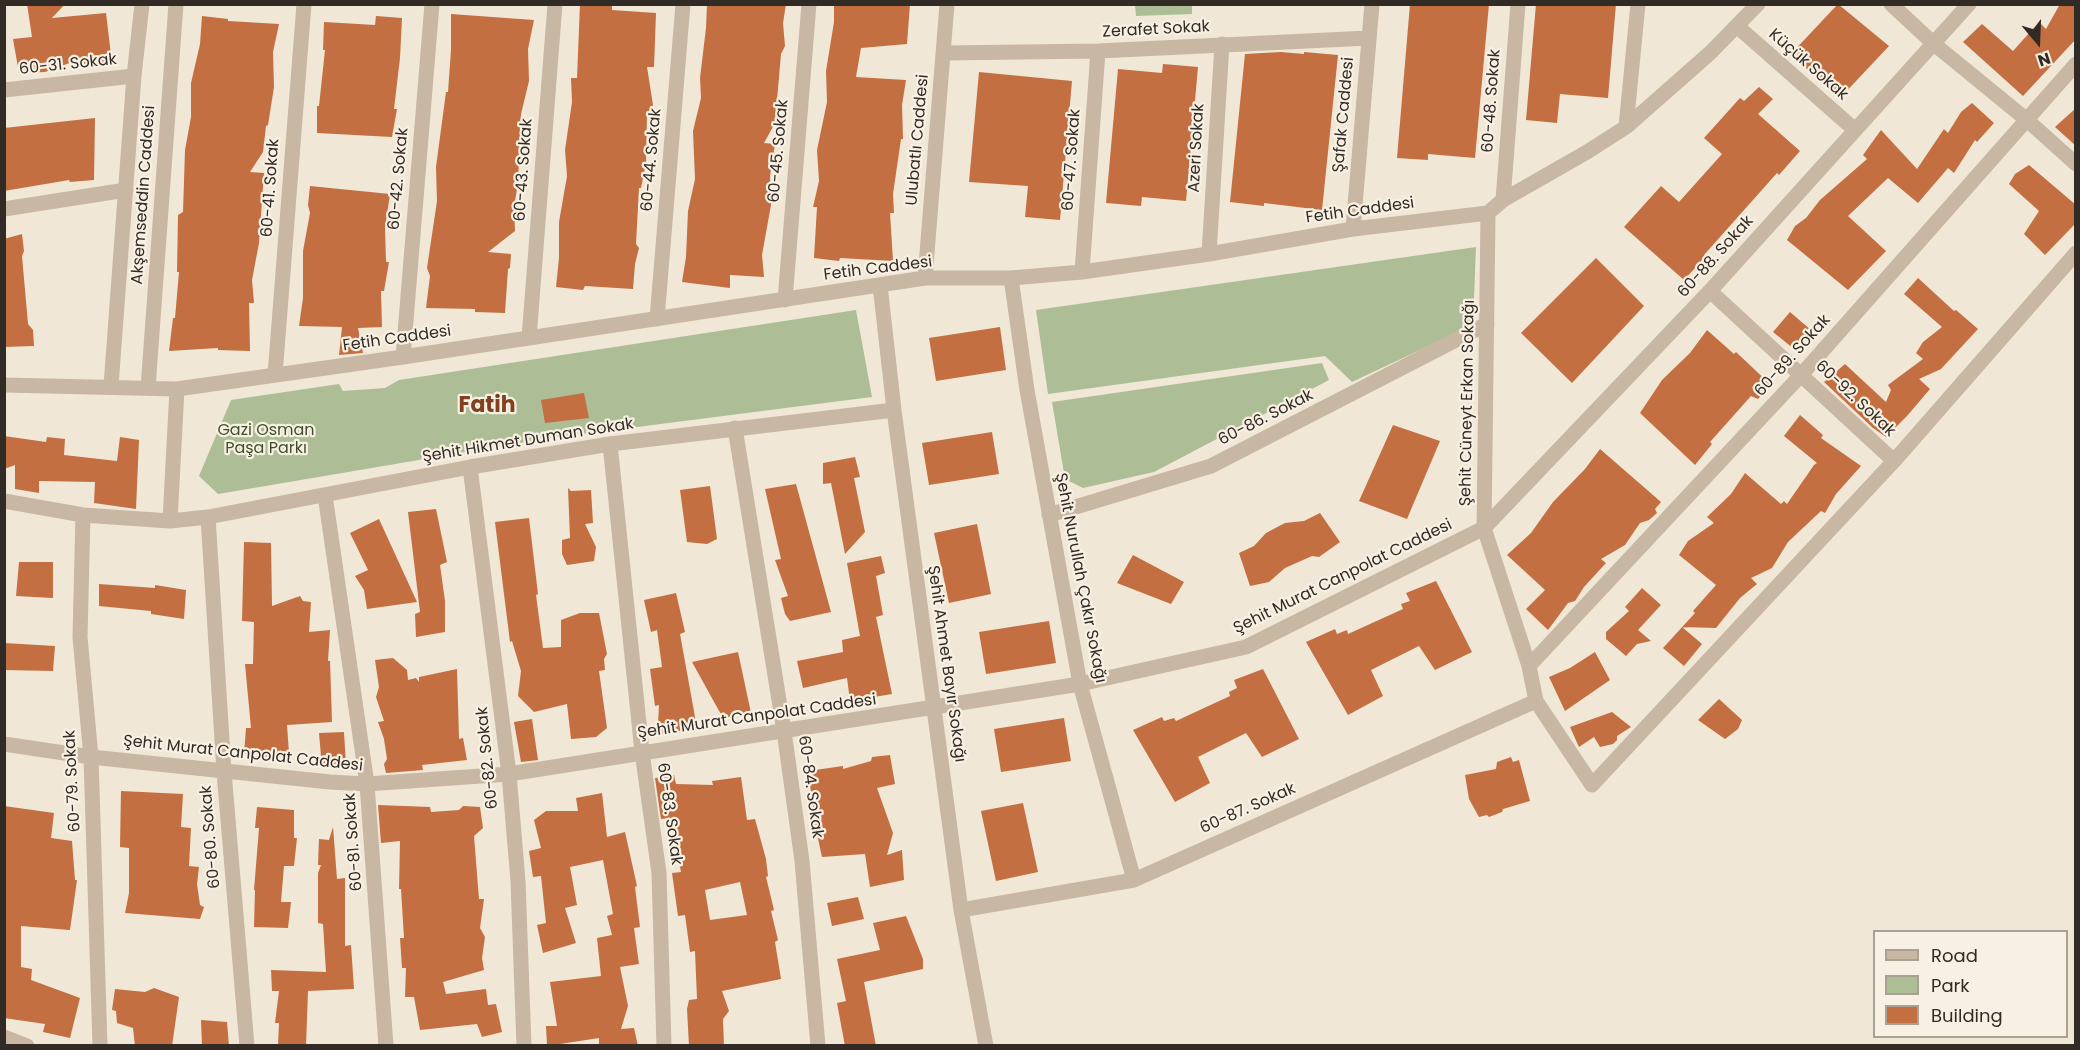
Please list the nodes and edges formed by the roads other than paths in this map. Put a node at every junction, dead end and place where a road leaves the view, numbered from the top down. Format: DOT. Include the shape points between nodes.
graph roads {
  1 [pos="142,4"];
  2 [pos="176,4"];
  3 [pos="303,4"];
  4 [pos="432,4"];
  5 [pos="555,4"];
  6 [pos="683,4"];
  7 [pos="809,4"];
  8 [pos="947,4"];
  9 [pos="1372,4"];
  10 [pos="1518,4"];
  11 [pos="1638,4"];
  12 [pos="1758,4"];
  13 [pos="1891,4"];
  14 [pos="1969,4"];
  15 [pos="1738,27"];
  16 [pos="1369,38"];
  17 [pos="1222,44"];
  18 [pos="1934,44"];
  19 [pos="1098,51"];
  20 [pos="944,52"];
  21 [pos="2076,64"];
  22 [pos="134,76"];
  23 [pos="4,90"];
  24 [pos="2027,120"];
  25 [pos="1626,127"];
  26 [pos="1855,130"];
  27 [pos="2076,164"];
  28 [pos="126,190"];
  29 [pos="1503,200"];
  30 [pos="4,209"];
  31 [pos="1488,213"];
  32 [pos="1353,229"];
  33 [pos="2076,253"];
  34 [pos="1209,254"];
  35 [pos="1082,272"];
  36 [pos="925,278"];
  37 [pos="1011,278"];
  38 [pos="880,285"];
  39 [pos="1710,291"];
  40 [pos="785,300"];
  41 [pos="657,319"];
  42 [pos="1487,324"];
  43 [pos="529,338"];
  44 [pos="403,357"];
  45 [pos="1802,374"];
  46 [pos="275,375"];
  47 [pos="4,385"];
  48 [pos="111,386"];
  49 [pos="148,387"];
  50 [pos="177,389"];
  51 [pos="894,410"];
  52 [pos="735,428"];
  53 [pos="610,444"];
  54 [pos="1894,460"];
  55 [pos="471,467"];
  56 [pos="325,495"];
  57 [pos="4,501"];
  58 [pos="83,515"];
  59 [pos="1049,515"];
  60 [pos="208,517"];
  61 [pos="170,521"];
  62 [pos="1484,528"];
  63 [pos="1529,666"];
  64 [pos="1080,684"];
  65 [pos="1536,700"];
  66 [pos="934,709"];
  67 [pos="784,731"];
  68 [pos="4,744"];
  69 [pos="642,752"];
  70 [pos="91,757"];
  71 [pos="224,772"];
  72 [pos="509,774"];
  73 [pos="368,784"];
  74 [pos="1134,880"];
  75 [pos="961,910"];
  76 [pos="4,1037"];
  77 [pos="27,1046"];
  78 [pos="100,1046"];
  79 [pos="247,1046"];
  80 [pos="386,1046"];
  81 [pos="524,1046"];
  82 [pos="664,1046"];
  83 [pos="818,1046"];
  84 [pos="986,1046"];
  1 -- 22 [label="street, Akşemseddin Caddesi"];
  2 -- 49 [label="street, Akşemseddin Caddesi"];
  3 -- 46 [label="street, 60-41. Sokak"];
  4 -- 44 [label="street, 60-42. Sokak"];
  5 -- 43 [label="street, 60-43. Sokak"];
  6 -- 41 [label="street, 60-44. Sokak"];
  7 -- 40 [label="street, 60-45. Sokak"];
  8 -- 20 [label="street, Ulubatlı Caddesi"];
  9 -- 16 [label="street, Şafak Caddesi"];
  10 -- 29 [label="street, 60-48. Sokak"];
  11 -- 25 [label="street"];
  12 -- 15 [label="street"];
  13 -- 18 [label="street"];
  14 -- 18 [label="street, 60-88. Sokak"];
  15 -- 25 [label="street"];
  15 -- 26 [label="street, Küçük Sokak"];
  16 -- 17 [label="street, Zerafet Sokak"];
  16 -- 32 [label="street, Şafak Caddesi"];
  17 -- 19 [label="street, Zerafet Sokak"];
  17 -- 34 [label="street, Azeri Sokak"];
  18 -- 24 [label="street"];
  18 -- 26 [label="street, 60-88. Sokak"];
  19 -- 20 [label="street, Zerafet Sokak"];
  19 -- 35 [label="street, 60-47. Sokak"];
  20 -- 36 [label="street, Ulubatlı Caddesi"];
  21 -- 24 [label="street, 60-89. Sokak"];
  22 -- 23 [label="street, 60-31. Sokak"];
  22 -- 28 [label="street, Akşemseddin Caddesi"];
  24 -- 27 [label="street"];
  24 -- 45 [label="street, 60-89. Sokak"];
  25 -- 29 [label="street"];
  26 -- 39 [label="street, 60-88. Sokak"];
  28 -- 30 [label="street"];
  28 -- 48 [label="street, Akşemseddin Caddesi"];
  29 -- 31 [label="street"];
  31 -- 32 [label="street, Fetih Caddesi"];
  31 -- 42 [label="street, Şehit Cüneyt Erkan Sokağı"];
  32 -- 34 [label="street, Fetih Caddesi"];
  33 -- 54 [label="street"];
  34 -- 35 [label="street, Fetih Caddesi"];
  35 -- 37 [label="street, Fetih Caddesi"];
  36 -- 37 [label="street, Fetih Caddesi"];
  36 -- 38 [label="street, Fetih Caddesi"];
  37 -- 59 [label="street, Şehit Nurullah Çakır Sokağı"];
  38 -- 40 [label="street, Fetih Caddesi"];
  38 -- 51 [label="street, Şehit Ahmet Bayır Sokağı"];
  39 -- 45 [label="street, 60-92. Sokak"];
  39 -- 62 [label="street, 60-88. Sokak"];
  40 -- 41 [label="street, Fetih Caddesi"];
  41 -- 43 [label="street, Fetih Caddesi"];
  42 -- 59 [label="street, 60-86. Sokak" via="1210,467"];
  42 -- 62 [label="street, Şehit Cüneyt Erkan Sokağı"];
  43 -- 44 [label="street, Fetih Caddesi"];
  44 -- 46 [label="street, Fetih Caddesi"];
  45 -- 54 [label="street, 60-92. Sokak"];
  45 -- 63 [label="street, 60-89. Sokak"];
  46 -- 50 [label="street, Fetih Caddesi"];
  47 -- 48 [label="street, Fetih Caddesi"];
  48 -- 49 [label="street, Fetih Caddesi"];
  49 -- 50 [label="street, Fetih Caddesi"];
  50 -- 61 [label="street"];
  51 -- 52 [label="street, Şehit Hikmet Duman Sokak"];
  51 -- 66 [label="street, Şehit Ahmet Bayır Sokağı"];
  52 -- 53 [label="street, Şehit Hikmet Duman Sokak"];
  52 -- 67 [label="street, 60-84. Sokak"];
  53 -- 55 [label="street, Şehit Hikmet Duman Sokak"];
  53 -- 69 [label="street, 60-83. Sokak"];
  54 -- 65 [label="street, Şehit Cüneyt Erkan Sokağı" via="1592,785"];
  55 -- 56 [label="street, Şehit Hikmet Duman Sokak"];
  55 -- 72 [label="street, 60-82. Sokak"];
  56 -- 60 [label="street, Şehit Hikmet Duman Sokak"];
  56 -- 73 [label="street, 60-81. Sokak"];
  57 -- 58 [label="street, Şehit Hikmet Duman Sokak"];
  58 -- 61 [label="street, Şehit Hikmet Duman Sokak"];
  58 -- 70 [label="street, 60-79. Sokak" via="80,637"];
  59 -- 64 [label="street, Şehit Nurullah Çakır Sokağı"];
  60 -- 61 [label="street, Şehit Hikmet Duman Sokak"];
  60 -- 71 [label="street, 60-80. Sokak"];
  62 -- 63 [label="street, Şehit Cüneyt Erkan Sokağı"];
  62 -- 64 [label="street, Şehit Murat Canpolat Caddesi" via="1246,646"];
  63 -- 65 [label="street, Şehit Cüneyt Erkan Sokağı"];
  64 -- 66 [label="street, Şehit Murat Canpolat Caddesi"];
  64 -- 74 [label="street, Şehit Nurullah Çakır Sokağı"];
  65 -- 74 [label="street, 60-87. Sokak"];
  66 -- 67 [label="street, Şehit Murat Canpolat Caddesi"];
  66 -- 75 [label="street, Şehit Ahmet Bayır Sokağı"];
  67 -- 69 [label="street, Şehit Murat Canpolat Caddesi"];
  67 -- 83 [label="street, 60-84. Sokak" via="802,861"];
  68 -- 70 [label="street, Şehit Murat Canpolat Caddesi"];
  69 -- 72 [label="street, Şehit Murat Canpolat Caddesi"];
  69 -- 82 [label="street, 60-83. Sokak" via="659,873"];
  70 -- 71 [label="street, Şehit Murat Canpolat Caddesi"];
  70 -- 78 [label="street, 60-79. Sokak"];
  71 -- 73 [label="street, Şehit Murat Canpolat Caddesi"];
  71 -- 79 [label="street, 60-80. Sokak"];
  72 -- 73 [label="street, Şehit Murat Canpolat Caddesi"];
  72 -- 81 [label="street, 60-82. Sokak" via="518,880"];
  73 -- 80 [label="street, 60-81. Sokak"];
  74 -- 75 [label="street, 60-87. Sokak"];
  75 -- 84 [label="street, Şehit Ahmet Bayır Sokağı"];
  76 -- 77 [label="street"];
}
